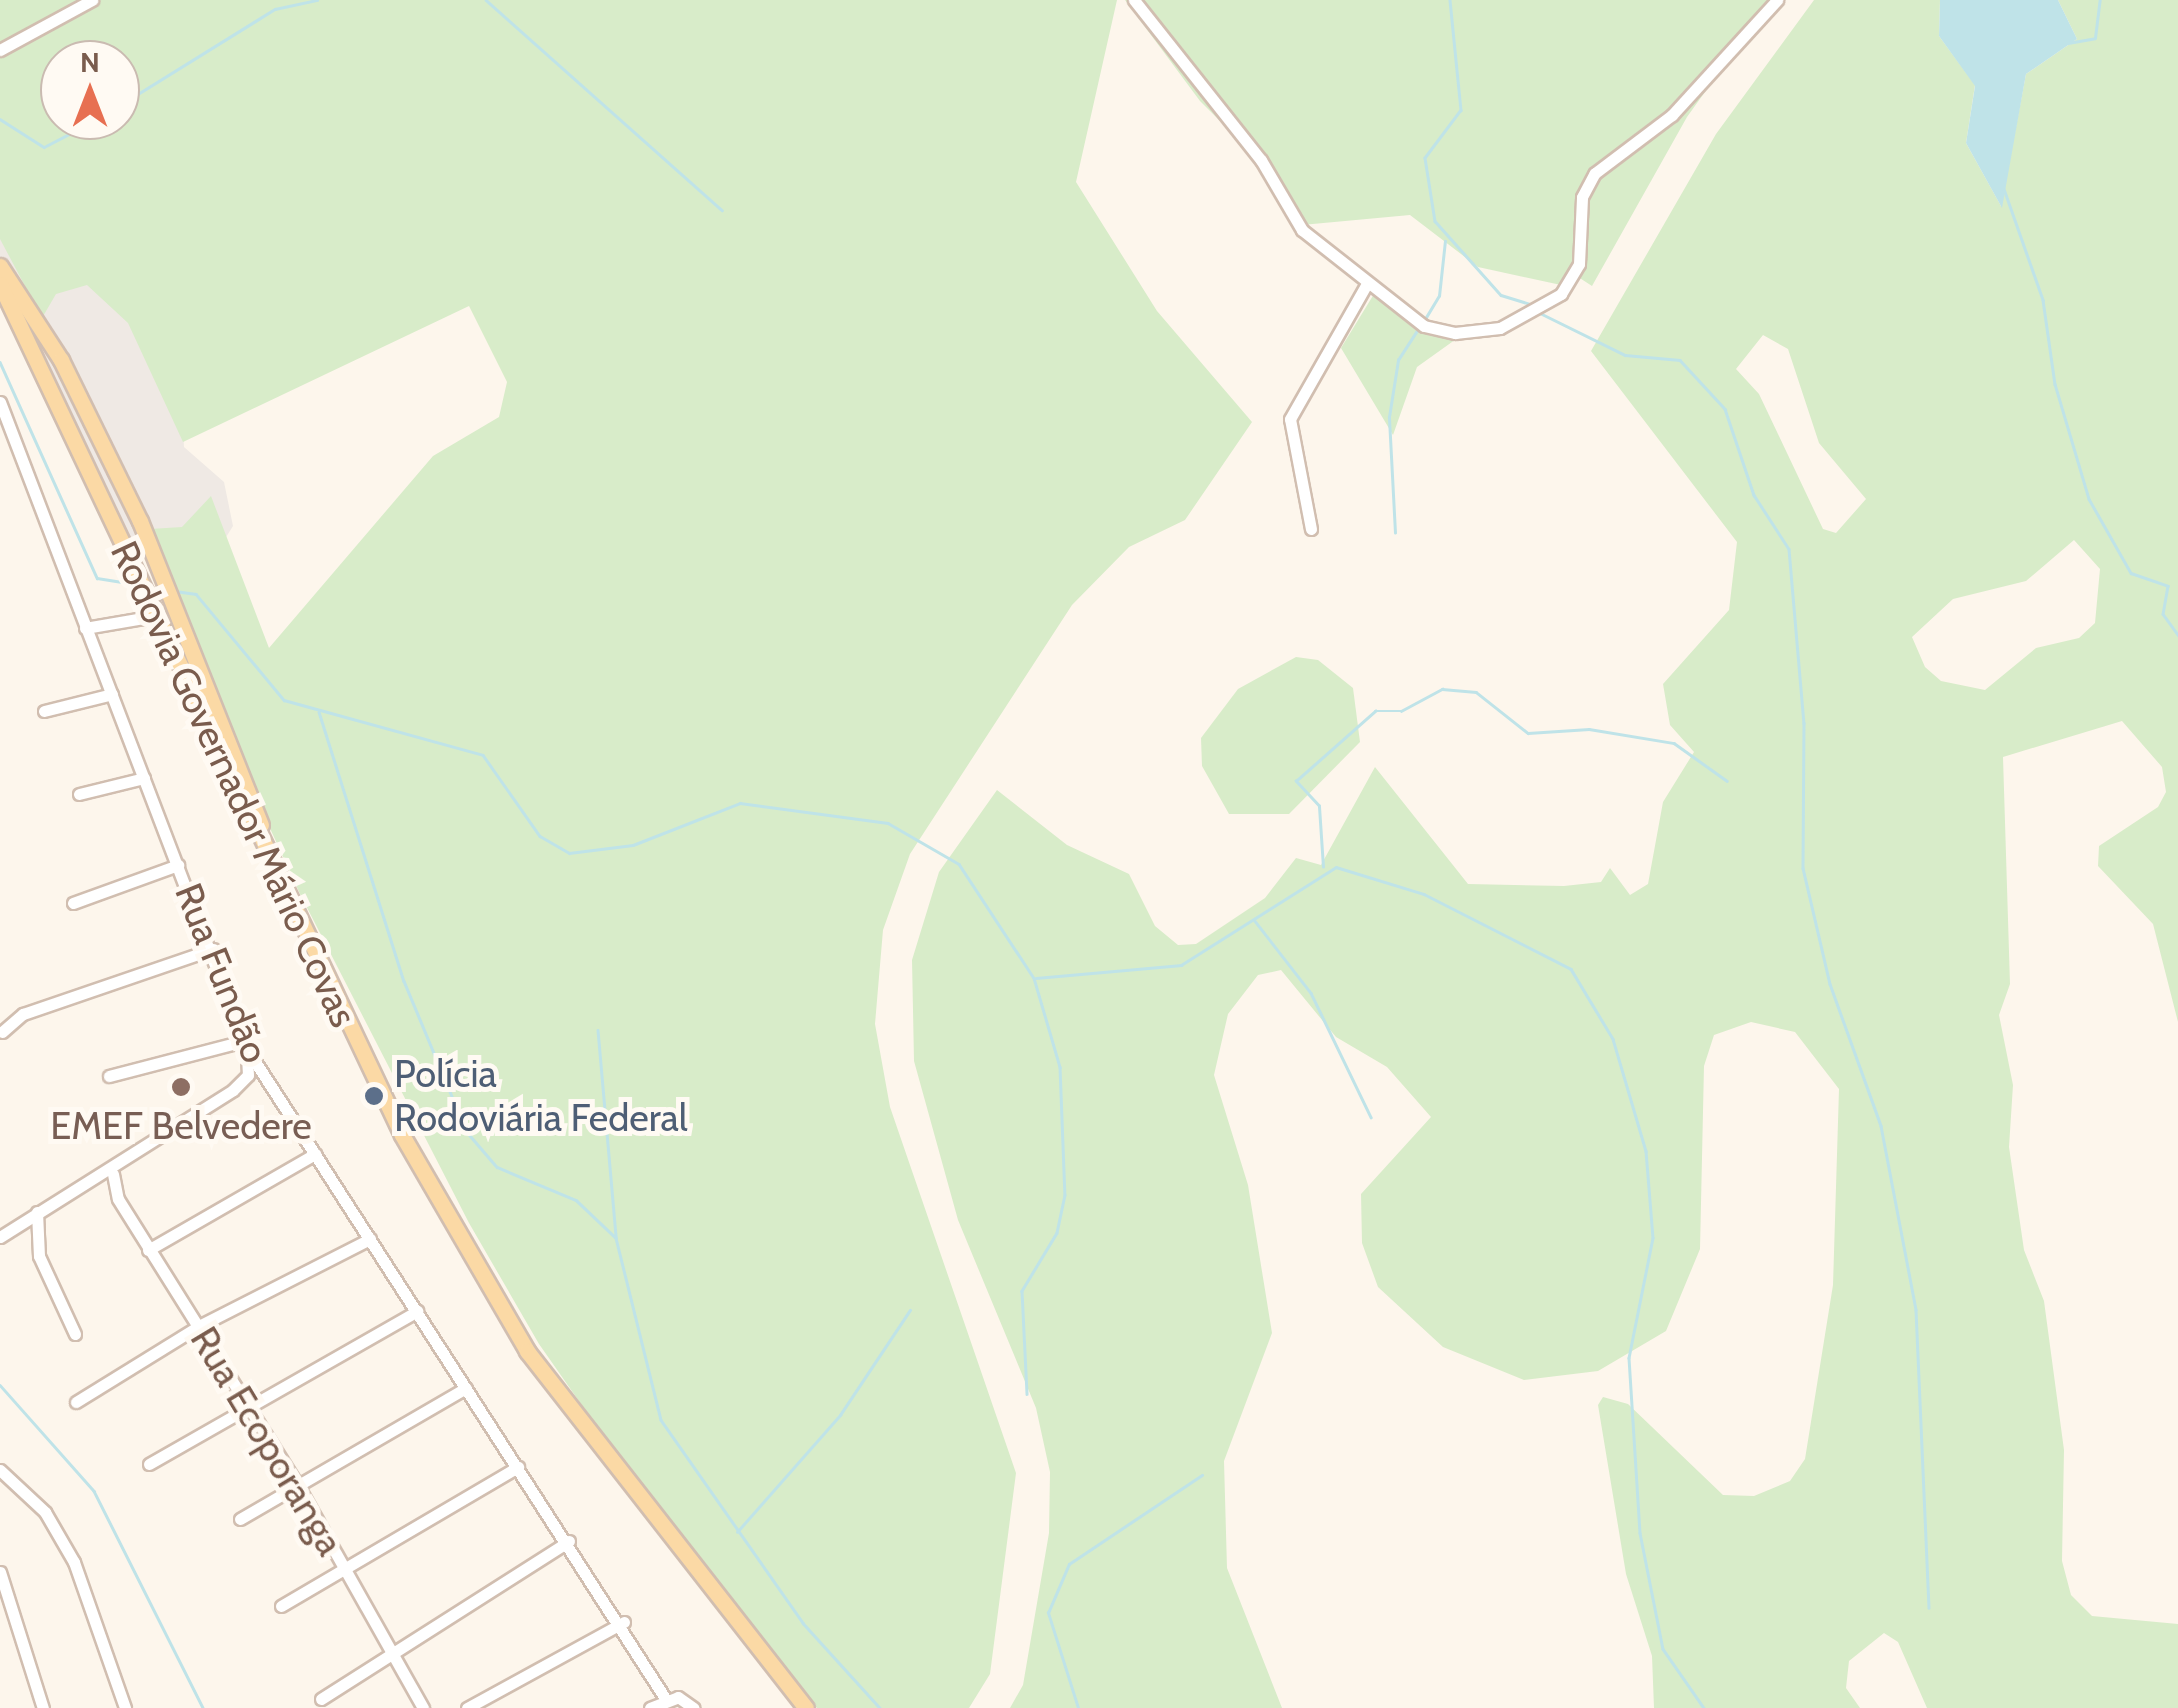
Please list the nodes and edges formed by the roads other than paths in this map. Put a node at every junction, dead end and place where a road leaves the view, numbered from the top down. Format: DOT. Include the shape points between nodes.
graph roads {
  1 [pos="92,0"];
  2 [pos="1134,0"];
  3 [pos="1777,0"];
  4 [pos="0,50"];
  5 [pos="0,266"];
  6 [pos="0,284"];
  7 [pos="1366,285"];
  8 [pos="0,402"];
  9 [pos="1311,529"];
  10 [pos="120,541"];
  11 [pos="155,616"];
  12 [pos="85,628"];
  13 [pos="186,634"];
  14 [pos="112,694"];
  15 [pos="44,711"];
  16 [pos="144,778"];
  17 [pos="79,794"];
  18 [pos="178,864"];
  19 [pos="73,903"];
  20 [pos="298,928"];
  21 [pos="212,950"];
  22 [pos="2,1032"];
  23 [pos="245,1045"];
  24 [pos="109,1076"];
  25 [pos="315,1154"];
  26 [pos="113,1174"];
  27 [pos="36,1212"];
  28 [pos="0,1237"];
  29 [pos="370,1239"];
  30 [pos="148,1250"];
  31 [pos="417,1312"];
  32 [pos="199,1326"];
  33 [pos="75,1334"];
  34 [pos="466,1388"];
  35 [pos="76,1402"];
  36 [pos="250,1406"];
  37 [pos="149,1464"];
  38 [pos="518,1468"];
  39 [pos="2,1470"];
  40 [pos="298,1486"];
  41 [pos="240,1519"];
  42 [pos="569,1541"];
  43 [pos="340,1564"];
  44 [pos="0,1572"];
  45 [pos="281,1606"];
  46 [pos="624,1622"];
  47 [pos="388,1651"];
  48 [pos="668,1698"];
  49 [pos="320,1699"];
  50 [pos="119,1706"];
  51 [pos="42,1708"];
  52 [pos="423,1708"];
  53 [pos="467,1708"];
  54 [pos="650,1708"];
  55 [pos="694,1708"];
  56 [pos="806,1708"];
  1 -- 4 [label="street"];
  2 -- 7 [label="street" via="1261,160 1302,230"];
  3 -- 7 [label="street" via="1672,115 1594,173 1582,196 1579,264 1549,305 1500,328 1455,333 1424,326"];
  5 -- 13 [label="main road" via="62,360"];
  6 -- 10 [label="main road, Rodovia Governador Mário Covas"];
  7 -- 9 [label="street" via="1290,419"];
  8 -- 12 [label="street, Rua Fundão"];
  10 -- 11 [label="main road, Rodovia Governador Mário Covas"];
  10 -- 13 [label="main road"];
  11 -- 12 [label="street"];
  11 -- 20 [label="main road, Rodovia Governador Mário Covas"];
  12 -- 14 [label="street, Rua Fundão"];
  13 -- 20 [label="main road"];
  14 -- 15 [label="street"];
  14 -- 16 [label="street, Rua Fundão"];
  16 -- 17 [label="street"];
  16 -- 18 [label="street, Rua Fundão"];
  18 -- 19 [label="street"];
  18 -- 21 [label="street, Rua Fundão"];
  20 -- 56 [label="main road, Rodovia Governador Mário Covas" via="526,1351"];
  21 -- 22 [label="street" via="23,1014"];
  21 -- 23 [label="street, Rua Fundão"];
  23 -- 24 [label="street"];
  23 -- 25 [label="street, Rua Fundão"];
  23 -- 26 [label="street" via="248,1075 233,1090 123,1156"];
  25 -- 29 [label="street, Rua Fundão"];
  25 -- 30 [label="street"];
  26 -- 27 [label="street"];
  26 -- 30 [label="street, Rua Ecoporanga"];
  27 -- 28 [label="street"];
  27 -- 33 [label="street" via="39,1256"];
  29 -- 31 [label="street, Rua Fundão"];
  29 -- 32 [label="street"];
  30 -- 32 [label="street, Rua Ecoporanga"];
  31 -- 34 [label="street, Rua Fundão"];
  31 -- 36 [label="street"];
  32 -- 35 [label="street"];
  32 -- 36 [label="street, Rua Ecoporanga"];
  34 -- 38 [label="street, Rua Fundão"];
  34 -- 40 [label="street"];
  36 -- 37 [label="street"];
  36 -- 40 [label="street, Rua Ecoporanga"];
  38 -- 42 [label="street, Rua Fundão"];
  38 -- 43 [label="street"];
  39 -- 50 [label="street" via="44,1512 74,1562"];
  40 -- 41 [label="street"];
  40 -- 43 [label="street, Rua Ecoporanga"];
  42 -- 46 [label="street, Rua Fundão"];
  42 -- 47 [label="street"];
  43 -- 45 [label="street"];
  43 -- 47 [label="street, Rua Ecoporanga"];
  44 -- 51 [label="street"];
  46 -- 48 [label="street, Rua Fundão"];
  46 -- 53 [label="street"];
  47 -- 49 [label="street"];
  47 -- 52 [label="street, Rua Ecoporanga"];
  48 -- 54 [label="street"];
  48 -- 55 [label="street"];
}
